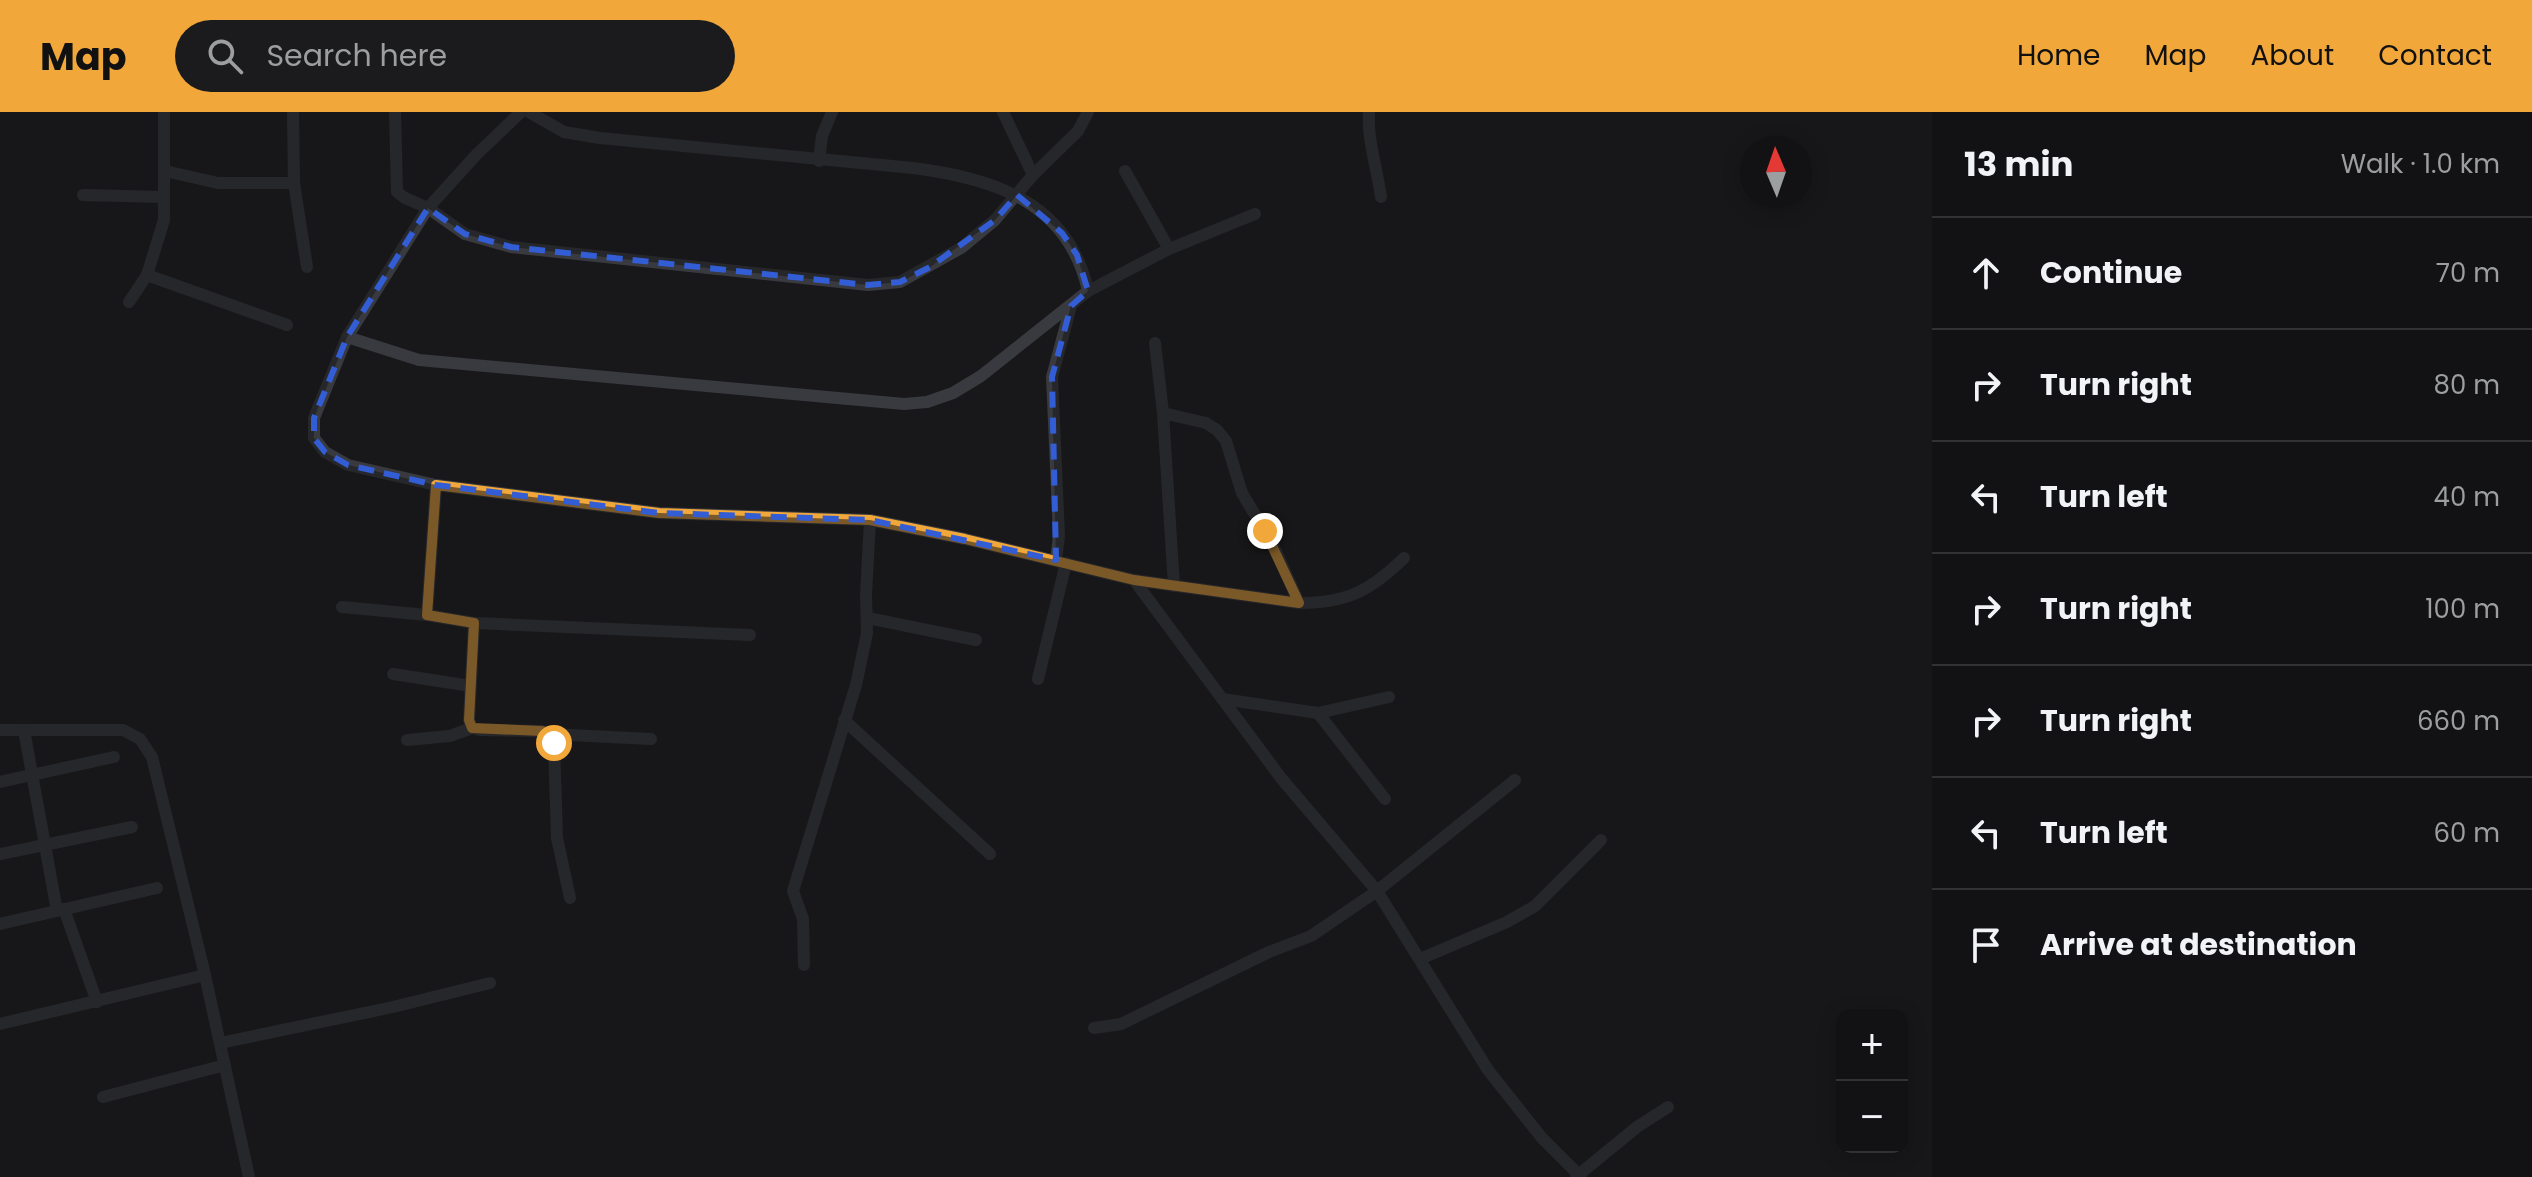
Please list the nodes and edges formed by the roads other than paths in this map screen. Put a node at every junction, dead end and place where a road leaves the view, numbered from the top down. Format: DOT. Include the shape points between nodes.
graph roads {
  1 [pos="164,112"];
  2 [pos="293,112"];
  3 [pos="395,112"];
  4 [pos="521,112"];
  5 [pos="529,112"];
  6 [pos="832,112"];
  7 [pos="1003,112"];
  8 [pos="1088,112"];
  9 [pos="1369,112"];
  10 [pos="819,161"];
  11 [pos="165,171"];
  12 [pos="1125,171"];
  13 [pos="1033,175"];
  14 [pos="294,183"];
  15 [pos="83,195"];
  16 [pos="1017,195"];
  17 [pos="164,197"];
  18 [pos="1381,197"];
  19 [pos="428,208"];
  20 [pos="1255,214"];
  21 [pos="1169,249"];
  22 [pos="307,267"];
  23 [pos="147,275"];
  24 [pos="1088,291"];
  25 [pos="129,302"];
  26 [pos="1071,306"];
  27 [pos="287,325"];
  28 [pos="347,337"];
  29 [pos="1155,343"];
  30 [pos="1163,413"];
  31 [pos="436,485"];
  32 [pos="870,520"];
  33 [pos="1404,558"];
  34 [pos="1061,562"];
  35 [pos="1134,580"];
  36 [pos="1174,586"];
  37 [pos="1299,603"];
  38 [pos="342,607"];
  39 [pos="427,615"];
  40 [pos="868,618"];
  41 [pos="474,623"];
  42 [pos="750,635"];
  43 [pos="976,640"];
  44 [pos="393,674"];
  45 [pos="1038,679"];
  46 [pos="471,686"];
  47 [pos="1389,697"];
  48 [pos="1222,699"];
  49 [pos="1318,713"];
  50 [pos="844,720"];
  51 [pos="472,728"];
  52 [pos="0,730"];
  53 [pos="24,730"];
  54 [pos="551,734"];
  55 [pos="651,739"];
  56 [pos="407,740"];
  57 [pos="114,757"];
  58 [pos="31,775"];
  59 [pos="1515,780"];
  60 [pos="0,782"];
  61 [pos="1385,799"];
  62 [pos="132,827"];
  63 [pos="1601,840"];
  64 [pos="44,844"];
  65 [pos="0,854"];
  66 [pos="990,854"];
  67 [pos="157,888"];
  68 [pos="1377,891"];
  69 [pos="570,898"];
  70 [pos="60,910"];
  71 [pos="0,924"];
  72 [pos="1420,959"];
  73 [pos="804,965"];
  74 [pos="205,975"];
  75 [pos="490,983"];
  76 [pos="97,1002"];
  77 [pos="0,1024"];
  78 [pos="1094,1028"];
  79 [pos="220,1043"];
  80 [pos="225,1065"];
  81 [pos="103,1097"];
  82 [pos="1668,1107"];
  83 [pos="1578,1176"];
  84 [pos="249,1177"];
  1 -- 11 [label="street"];
  2 -- 14 [label="street"];
  3 -- 19 [label="street" via="397,192"];
  4 -- 19 [label="street"];
  5 -- 10 [label="street" via="564,132"];
  6 -- 10 [label="street"];
  7 -- 13 [label="street"];
  8 -- 13 [label="street" via="1078,131"];
  9 -- 18 [label="street"];
  10 -- 16 [label="street" via="947,173"];
  11 -- 14 [label="street" via="218,183"];
  11 -- 17 [label="street"];
  12 -- 21 [label="street"];
  13 -- 16 [label="street"];
  14 -- 22 [label="street"];
  15 -- 17 [label="street"];
  16 -- 19 [label="street" via="951,255 900,282 868,285 511,247 465,234"];
  16 -- 24 [label="street" via="1062,233 1077,255"];
  17 -- 23 [label="street" via="164,220"];
  19 -- 28 [label="street"];
  20 -- 21 [label="street"];
  21 -- 24 [label="street"];
  23 -- 25 [label="street"];
  23 -- 27 [label="street"];
  24 -- 26 [label="street"];
  26 -- 28 [label="street" via="953,393 904,404 419,360"];
  26 -- 34 [label="street" via="1052,377"];
  28 -- 31 [label="street" via="314,418 314,438 325,452 348,465"];
  29 -- 30 [label="street"];
  30 -- 36 [label="street"];
  30 -- 37 [label="street" via="1206,423 1226,441 1242,493"];
  31 -- 32 [label="street" via="659,513"];
  31 -- 39 [label="street"];
  32 -- 34 [label="street"];
  32 -- 40 [label="street"];
  33 -- 37 [label="street" via="1356,596"];
  34 -- 35 [label="street"];
  34 -- 45 [label="street"];
  35 -- 36 [label="street"];
  35 -- 48 [label="street"];
  36 -- 37 [label="street"];
  38 -- 39 [label="street"];
  39 -- 41 [label="street"];
  40 -- 43 [label="street"];
  40 -- 50 [label="street"];
  41 -- 42 [label="street"];
  41 -- 46 [label="street"];
  44 -- 46 [label="street"];
  46 -- 51 [label="street"];
  47 -- 49 [label="street"];
  48 -- 49 [label="street"];
  48 -- 68 [label="street"];
  49 -- 61 [label="street"];
  50 -- 66 [label="street"];
  50 -- 73 [label="street" via="793,891 803,919"];
  51 -- 54 [label="street"];
  51 -- 56 [label="street"];
  52 -- 53 [label="street"];
  53 -- 58 [label="street"];
  53 -- 74 [label="street" via="123,730 140,739 152,757"];
  54 -- 55 [label="street"];
  54 -- 69 [label="street" via="557,838"];
  57 -- 58 [label="street"];
  58 -- 60 [label="street"];
  58 -- 64 [label="street"];
  59 -- 68 [label="street"];
  62 -- 64 [label="street"];
  63 -- 72 [label="street" via="1535,906"];
  64 -- 65 [label="street"];
  64 -- 70 [label="street"];
  67 -- 70 [label="street"];
  68 -- 72 [label="street"];
  68 -- 78 [label="street" via="1311,936 1121,1024"];
  70 -- 71 [label="street"];
  70 -- 76 [label="street"];
  72 -- 83 [label="street" via="1488,1070"];
  74 -- 76 [label="street"];
  74 -- 79 [label="street"];
  75 -- 79 [label="street"];
  76 -- 77 [label="street"];
  79 -- 80 [label="street"];
  80 -- 81 [label="street"];
  80 -- 84 [label="street"];
  82 -- 83 [label="street"];
}
